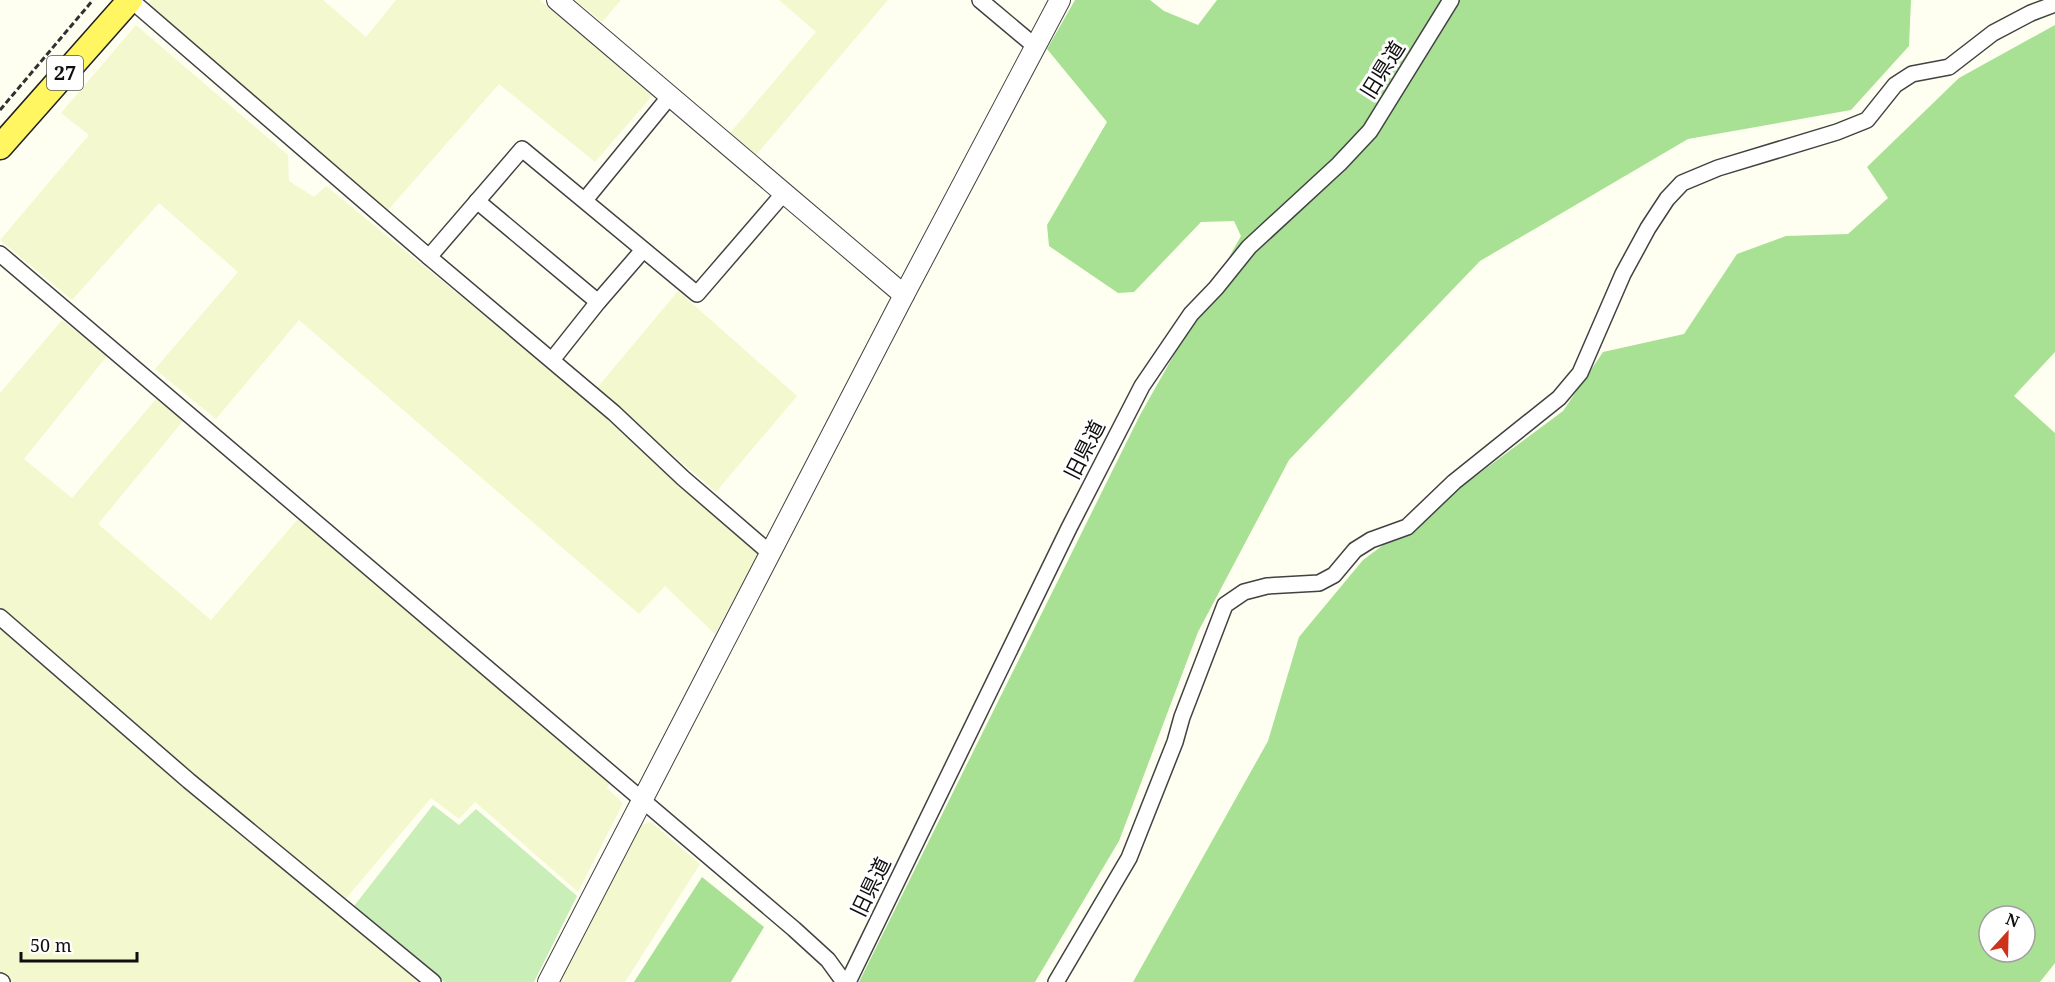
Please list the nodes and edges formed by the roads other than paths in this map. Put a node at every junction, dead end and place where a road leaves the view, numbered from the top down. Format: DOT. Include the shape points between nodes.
graph roads {
  1 [pos="130,0"];
  2 [pos="557,0"];
  3 [pos="980,0"];
  4 [pos="1060,0"];
  5 [pos="1451,0"];
  6 [pos="2055,4"];
  7 [pos="1036,47"];
  8 [pos="670,96"];
  9 [pos="0,147"];
  10 [pos="784,193"];
  11 [pos="585,200"];
  12 [pos="477,201"];
  13 [pos="643,250"];
  14 [pos="0,254"];
  15 [pos="429,257"];
  16 [pos="904,295"];
  17 [pos="598,302"];
  18 [pos="552,360"];
  19 [pos="770,553"];
  20 [pos="0,617"];
  21 [pos="641,801"];
  22 [pos="433,982"];
  23 [pos="548,982"];
  24 [pos="846,982"];
  25 [pos="1056,982"];
  1 -- 9 [label="main road, 27"];
  1 -- 15 [label="street"];
  2 -- 8 [label="street"];
  3 -- 7 [label="street"];
  4 -- 7 [label="street"];
  5 -- 24 [label="street, 旧県道" via="1371,131 1249,247 1191,314 1142,386"];
  6 -- 25 [label="street" via="1993,33 1949,67 1912,74 1895,85 1867,120 1682,183 1648,228 1623,274 1580,373 1559,398 1454,482 1407,526 1355,549 1334,575 1319,584 1267,586 1244,592 1224,605 1129,858"];
  7 -- 16 [label="street"];
  8 -- 10 [label="street"];
  8 -- 11 [label="street"];
  10 -- 13 [label="street" via="697,294"];
  10 -- 16 [label="street"];
  11 -- 12 [label="street" via="522,149"];
  11 -- 13 [label="street"];
  12 -- 15 [label="street"];
  12 -- 17 [label="street"];
  13 -- 17 [label="street"];
  14 -- 21 [label="street"];
  15 -- 18 [label="street"];
  16 -- 19 [label="street"];
  17 -- 18 [label="street"];
  18 -- 19 [label="street"];
  19 -- 21 [label="street"];
  20 -- 22 [label="street" via="189,781"];
  21 -- 23 [label="street"];
  21 -- 24 [label="street" via="794,929"];
}
